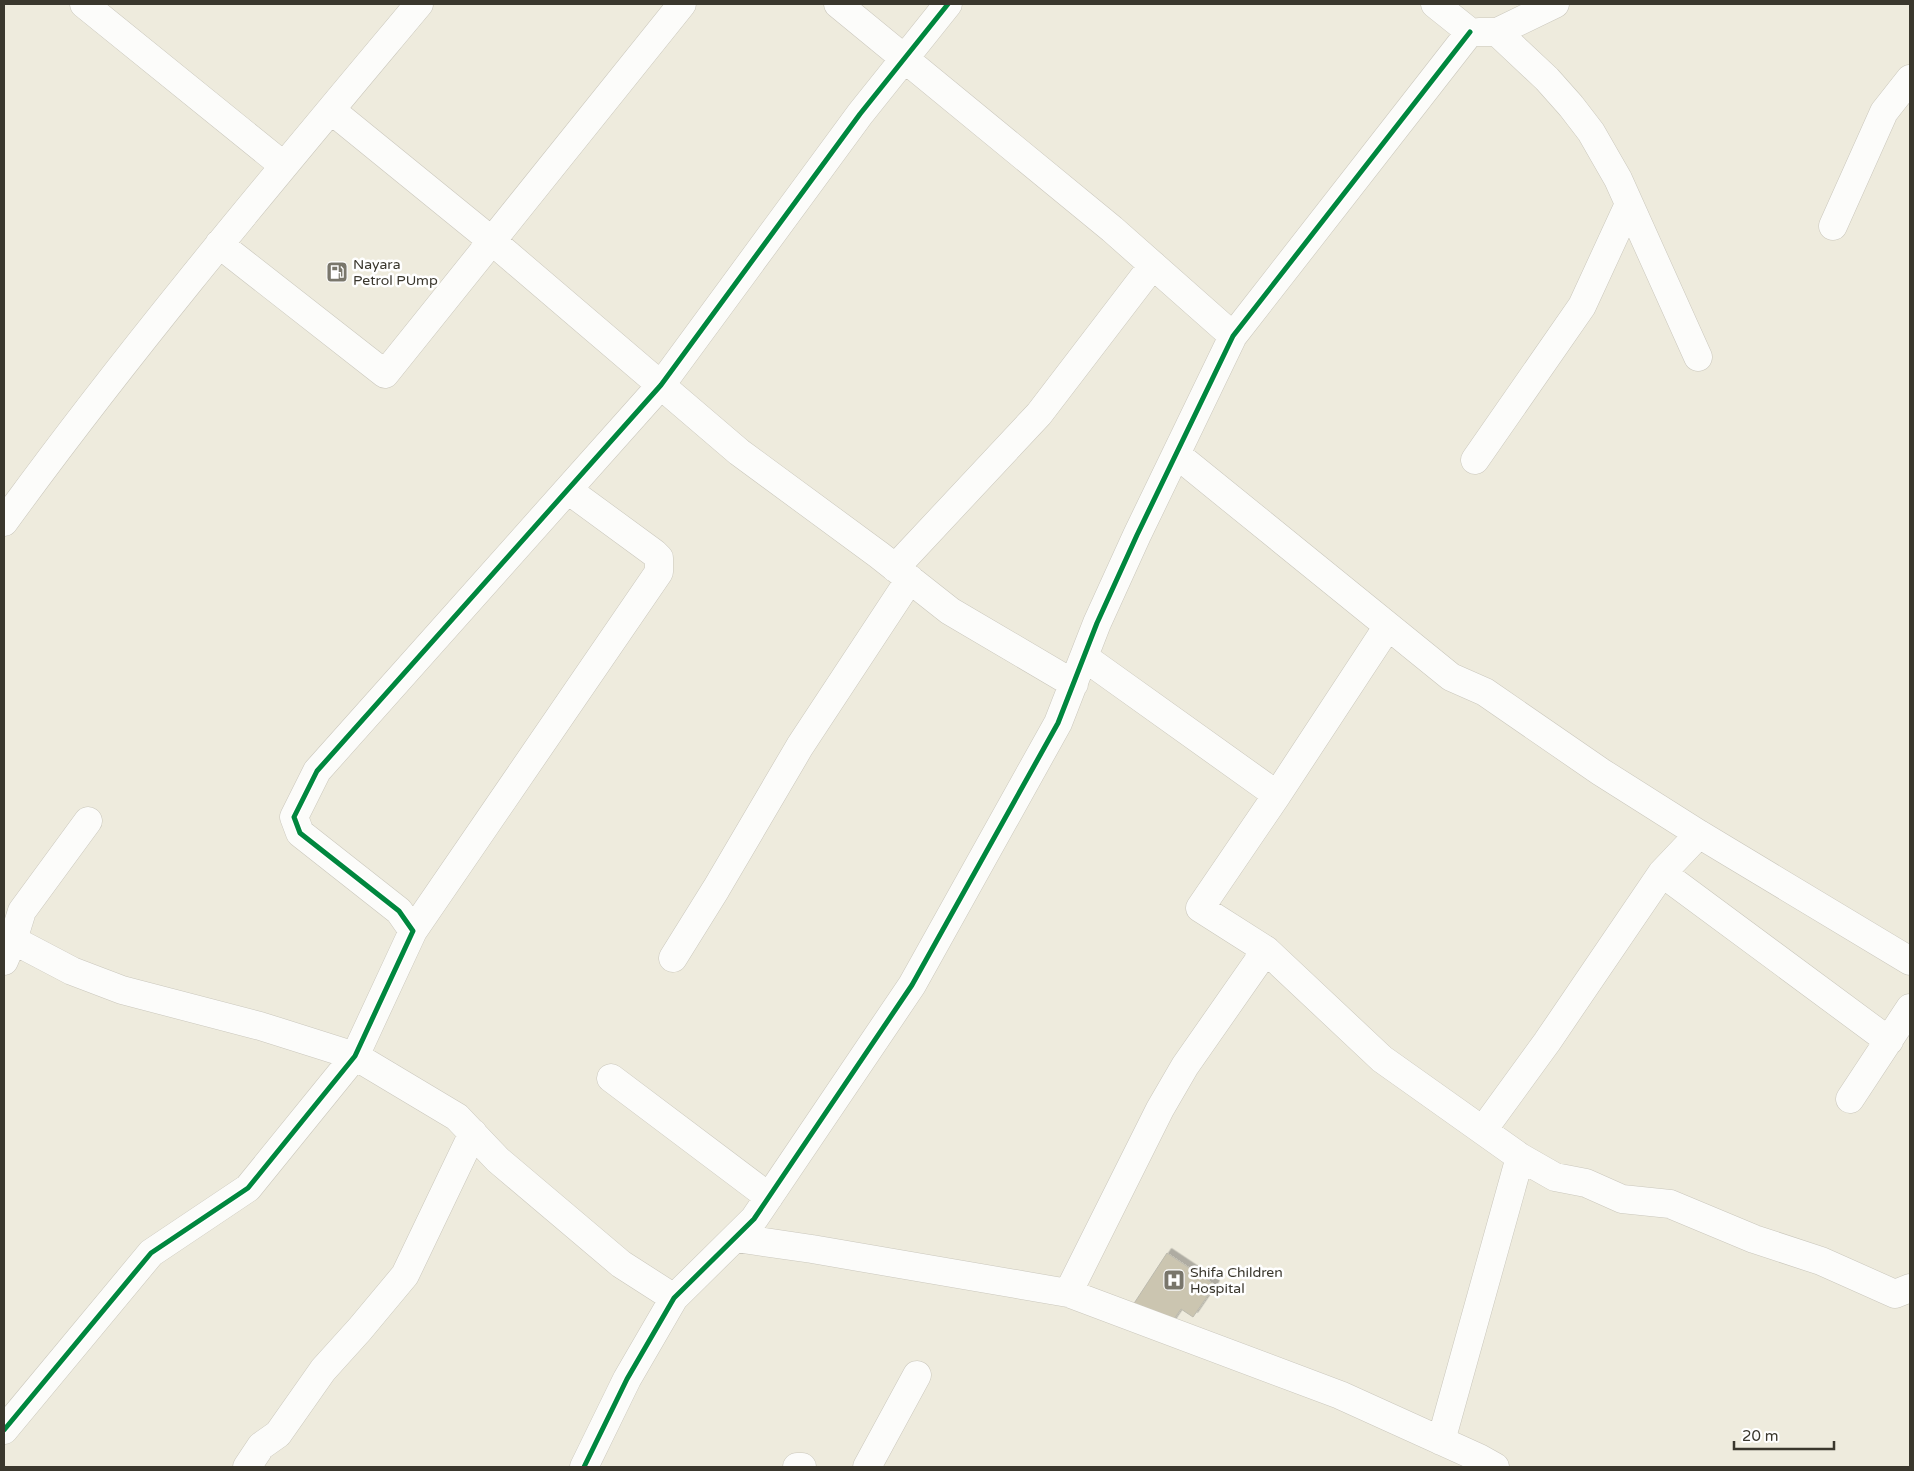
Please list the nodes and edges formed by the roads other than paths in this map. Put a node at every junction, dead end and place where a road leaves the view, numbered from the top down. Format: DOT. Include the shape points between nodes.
graph roads {
  1 [pos="84,4"];
  2 [pos="419,4"];
  3 [pos="682,4"];
  4 [pos="838,4"];
  5 [pos="948,4"];
  6 [pos="1435,4"];
  7 [pos="1555,4"];
  8 [pos="1470,32"];
  9 [pos="1497,32"];
  10 [pos="904,59"];
  11 [pos="1910,79"];
  12 [pos="331,110"];
  13 [pos="284,166"];
  14 [pos="1628,204"];
  15 [pos="1833,226"];
  16 [pos="492,241"];
  17 [pos="219,244"];
  18 [pos="1153,265"];
  19 [pos="1233,336"];
  20 [pos="1698,357"];
  21 [pos="661,385"];
  22 [pos="1176,454"];
  23 [pos="1475,460"];
  24 [pos="568,490"];
  25 [pos="4,522"];
  26 [pos="903,573"];
  27 [pos="1388,626"];
  28 [pos="1084,657"];
  29 [pos="1074,684"];
  30 [pos="1277,794"];
  31 [pos="88,821"];
  32 [pos="1699,834"];
  33 [pos="1662,873"];
  34 [pos="413,931"];
  35 [pos="7,946"];
  36 [pos="1266,950"];
  37 [pos="672,958"];
  38 [pos="1910,961"];
  39 [pos="1910,1008"];
  40 [pos="1889,1041"];
  41 [pos="355,1056"];
  42 [pos="611,1078"];
  43 [pos="1850,1099"];
  44 [pos="1483,1130"];
  45 [pos="472,1133"];
  46 [pos="1520,1157"];
  47 [pos="769,1197"];
  48 [pos="736,1238"];
  49 [pos="1910,1288"];
  50 [pos="1068,1293"];
  51 [pos="674,1298"];
  52 [pos="917,1375"];
  53 [pos="4,1430"];
  54 [pos="1441,1441"];
  55 [pos="247,1467"];
  56 [pos="584,1467"];
  57 [pos="797,1467"];
  58 [pos="802,1467"];
  59 [pos="867,1467"];
  60 [pos="1495,1467"];
  1 -- 13 [label="street"];
  2 -- 12 [label="street"];
  3 -- 16 [label="street"];
  4 -- 10 [label="street"];
  5 -- 10 [label="street"];
  6 -- 8 [label="street"];
  7 -- 9 [label="street"];
  8 -- 9 [label="street"];
  8 -- 19 [label="street"];
  9 -- 14 [label="street" via="1547,79 1591,132 1618,179"];
  10 -- 18 [label="street"];
  10 -- 21 [label="street"];
  11 -- 15 [label="street" via="1884,112"];
  12 -- 13 [label="street"];
  12 -- 16 [label="street"];
  13 -- 17 [label="street"];
  14 -- 20 [label="street"];
  14 -- 23 [label="street" via="1582,306"];
  16 -- 17 [label="street" via="385,374"];
  16 -- 21 [label="street"];
  17 -- 25 [label="street" via="64,439"];
  18 -- 19 [label="street"];
  18 -- 26 [label="street" via="1039,414"];
  19 -- 22 [label="street"];
  21 -- 24 [label="street"];
  21 -- 26 [label="street" via="739,452"];
  22 -- 27 [label="street"];
  22 -- 28 [label="street"];
  24 -- 34 [label="street" via="654,553 659,558 659,572"];
  24 -- 34 [label="street" via="317,770 294,817 300,833 399,911"];
  26 -- 29 [label="street" via="950,611"];
  26 -- 37 [label="street" via="716,890"];
  27 -- 30 [label="street"];
  27 -- 32 [label="street" via="1451,676 1485,692 1601,772"];
  28 -- 29 [label="street"];
  28 -- 30 [label="street"];
  29 -- 47 [label="street" via="1058,723 912,985"];
  30 -- 36 [label="street" via="1200,908"];
  31 -- 35 [label="street" via="22,911"];
  32 -- 33 [label="street"];
  32 -- 38 [label="street"];
  33 -- 40 [label="street"];
  33 -- 44 [label="street"];
  34 -- 41 [label="street"];
  35 -- 41 [label="street" via="122,990 260,1026"];
  36 -- 44 [label="street" via="1382,1059"];
  36 -- 50 [label="street" via="1185,1066 1160,1109"];
  39 -- 40 [label="street"];
  40 -- 43 [label="street"];
  41 -- 45 [label="street" via="457,1118"];
  41 -- 53 [label="street" via="248,1188 151,1253"];
  42 -- 47 [label="street"];
  44 -- 46 [label="street"];
  45 -- 51 [label="street" via="498,1160 621,1264"];
  45 -- 55 [label="street" via="405,1275 322,1370 278,1434 261,1446"];
  46 -- 49 [label="street" via="1554,1177 1586,1183 1622,1199 1670,1204 1754,1239 1821,1261 1895,1294"];
  46 -- 54 [label="street"];
  47 -- 48 [label="street"];
  48 -- 50 [label="street"];
  48 -- 51 [label="street"];
  50 -- 54 [label="street" via="1340,1395"];
  51 -- 56 [label="street" via="627,1379"];
  52 -- 59 [label="street"];
  54 -- 60 [label="street"];
  57 -- 58 [label="street"];
}
